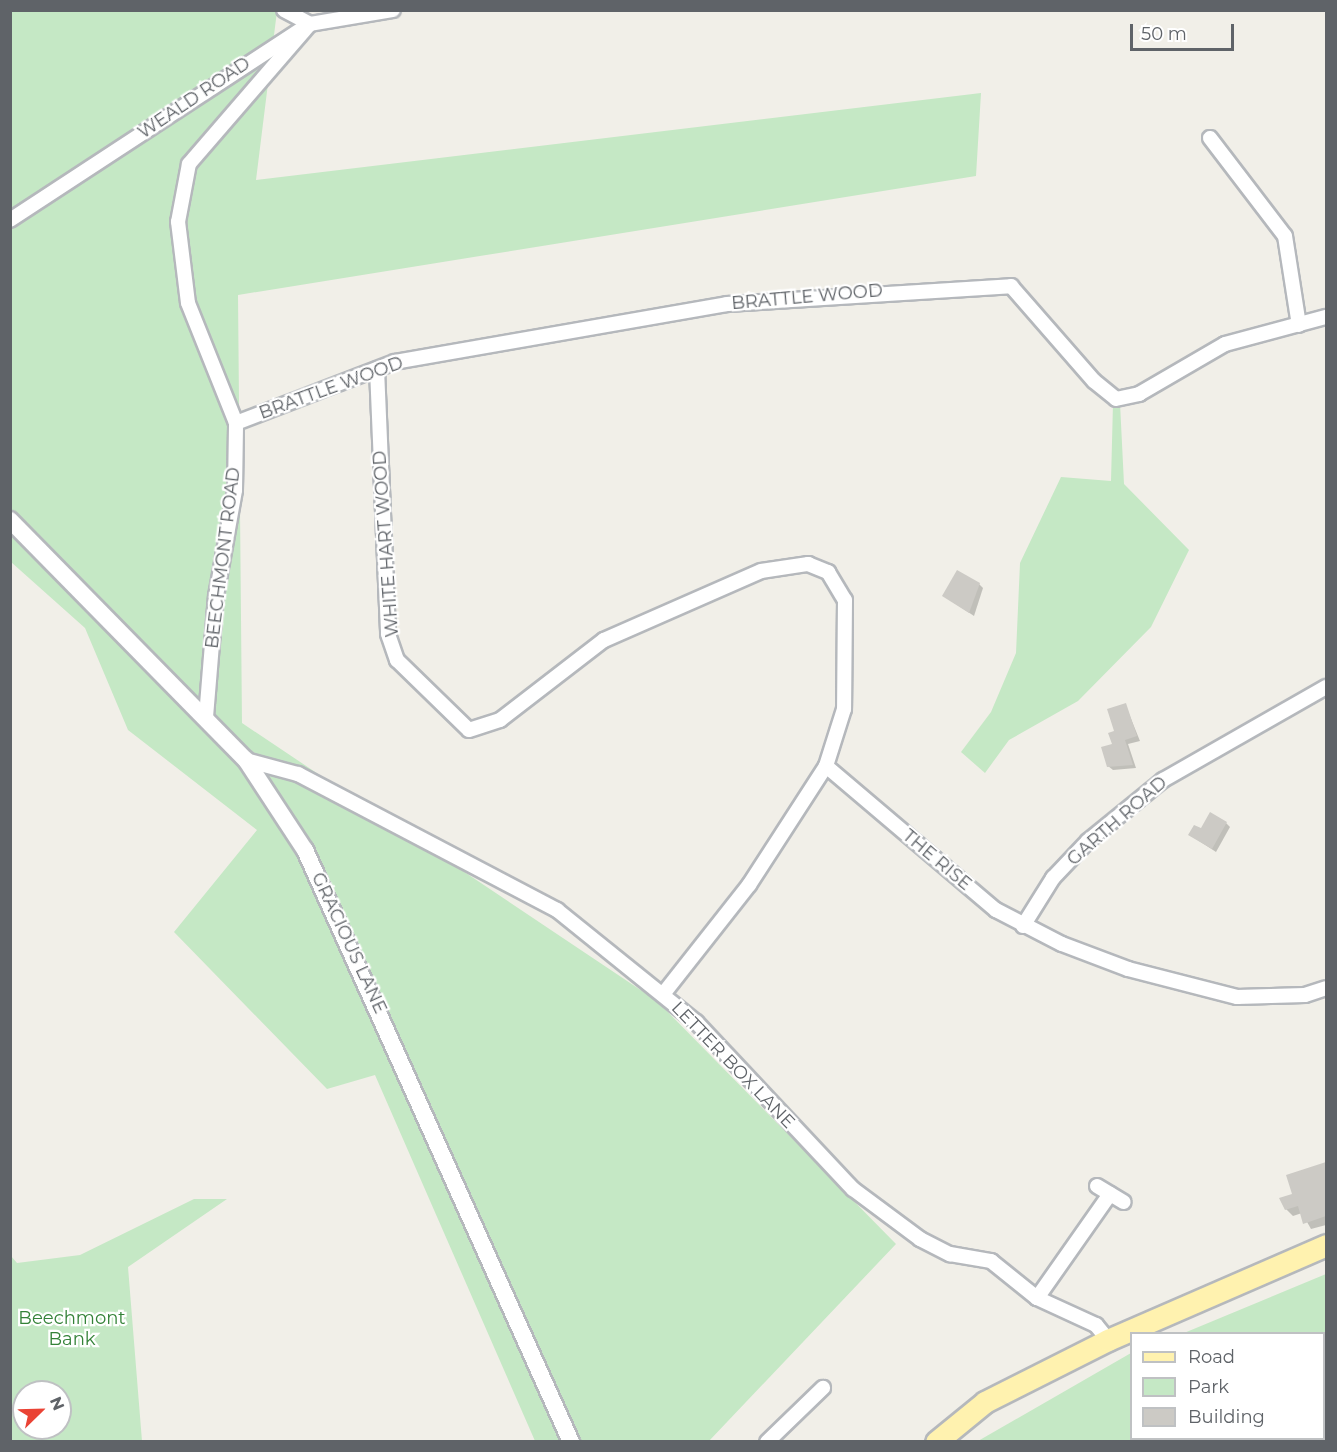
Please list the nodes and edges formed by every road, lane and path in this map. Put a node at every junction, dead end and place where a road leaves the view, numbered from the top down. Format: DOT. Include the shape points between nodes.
graph roads {
  1 [pos="284,10"];
  2 [pos="393,10"];
  3 [pos="310,24"];
  4 [pos="1210,138"];
  5 [pos="10,220"];
  6 [pos="1326,317"];
  7 [pos="1299,325"];
  8 [pos="376,369"];
  9 [pos="236,423"];
  10 [pos="10,520"];
  11 [pos="1326,687"];
  12 [pos="206,717"];
  13 [pos="246,760"];
  14 [pos="826,766"];
  15 [pos="1023,926"];
  16 [pos="1326,988"];
  17 [pos="664,993"];
  18 [pos="1097,1186"];
  19 [pos="1110,1194"];
  20 [pos="1124,1202"];
  21 [pos="1326,1245"];
  22 [pos="1037,1298"];
  23 [pos="1108,1340"];
  24 [pos="823,1388"];
  25 [pos="571,1442"];
  26 [pos="767,1442"];
  27 [pos="936,1442"];
  1 -- 3 [label="street"];
  2 -- 3 [label="street, WEALD ROAD"];
  3 -- 5 [label="street, WEALD ROAD"];
  3 -- 9 [label="street, BEECHMONT ROAD" via="189,164 178,222 188,303"];
  4 -- 7 [label="street" via="1285,236"];
  6 -- 7 [label="street, BRATTLE WOOD"];
  7 -- 8 [label="street, BRATTLE WOOD" via="1225,344 1139,394 1116,399 1094,381 1011,286 727,304"];
  8 -- 9 [label="street, BRATTLE WOOD"];
  8 -- 14 [label="street, WHITE HART WOOD" via="388,634 397,660 469,730 500,720 604,640 634,624 761,571 808,564 828,572 845,600 844,709"];
  9 -- 12 [label="street, BEECHMONT ROAD" via="234,490 216,596"];
  10 -- 12 [label="street, GRACIOUS LANE"];
  11 -- 15 [label="street, GARTH ROAD" via="1162,780 1088,841 1053,878"];
  12 -- 13 [label="street, GRACIOUS LANE"];
  13 -- 17 [label="street, LETTER BOX LANE" via="309,778 557,910"];
  13 -- 25 [label="street, GRACIOUS LANE" via="305,850 347,937"];
  14 -- 15 [label="street, THE RISE" via="996,910"];
  14 -- 17 [label="street" via="749,885"];
  15 -- 16 [label="street, THE RISE" via="1128,969 1237,997 1305,995"];
  17 -- 22 [label="street, LETTER BOX LANE" via="853,1189 920,1239 950,1254 991,1261"];
  18 -- 19 [label="street"];
  19 -- 20 [label="street"];
  19 -- 22 [label="street"];
  21 -- 23 [label="main road"];
  22 -- 23 [label="street, LETTER BOX LANE" via="1096,1325"];
  23 -- 27 [label="main road" via="985,1402"];
  24 -- 26 [label="street"];
}
